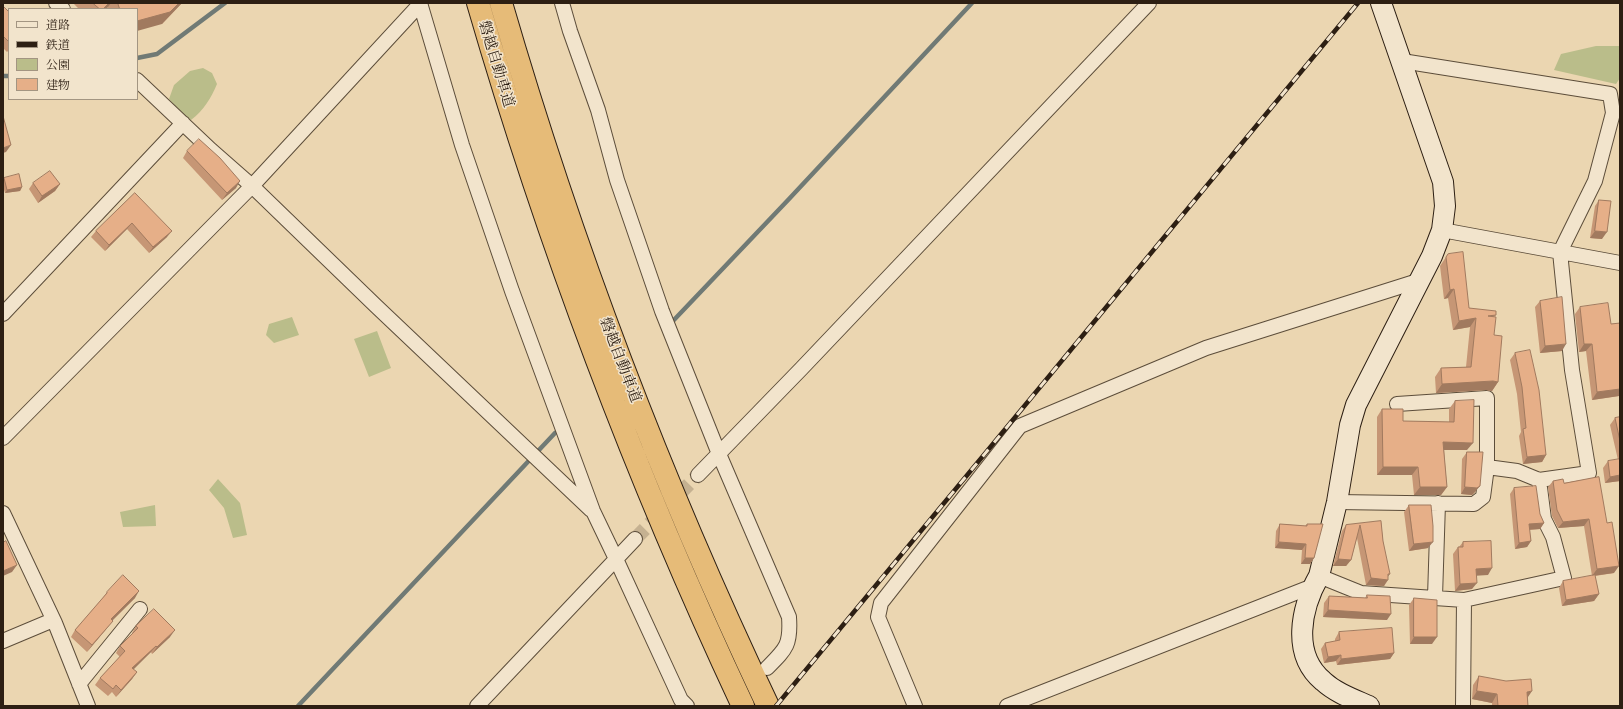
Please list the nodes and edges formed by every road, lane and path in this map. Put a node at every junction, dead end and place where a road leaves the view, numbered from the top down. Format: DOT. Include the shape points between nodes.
graph roads {
  1 [pos="420,3"];
  2 [pos="478,3"];
  3 [pos="501,3"];
  4 [pos="562,3"];
  5 [pos="1149,3"];
  6 [pos="1381,3"];
  7 [pos="1402,61"];
  8 [pos="138,81"];
  9 [pos="183,123"];
  10 [pos="252,186"];
  11 [pos="1442,230"];
  12 [pos="1560,252"];
  13 [pos="1620,263"];
  14 [pos="1418,281"];
  15 [pos="3,314"];
  16 [pos="1397,404"];
  17 [pos="3,438"];
  18 [pos="719,454"];
  19 [pos="1488,467"];
  20 [pos="698,475"];
  21 [pos="1539,480"];
  22 [pos="1337,502"];
  23 [pos="1438,502"];
  24 [pos="593,511"];
  25 [pos="3,513"];
  26 [pos="635,539"];
  27 [pos="616,559"];
  28 [pos="1316,581"];
  29 [pos="1435,597"];
  30 [pos="1464,600"];
  31 [pos="140,609"];
  32 [pos="53,620"];
  33 [pos="3,641"];
  34 [pos="762,675"];
  35 [pos="79,684"];
  36 [pos="742,705"];
  37 [pos="88,706"];
  38 [pos="477,706"];
  39 [pos="687,706"];
  40 [pos="768,706"];
  41 [pos="915,706"];
  42 [pos="1006,706"];
  43 [pos="1369,706"];
  44 [pos="1463,706"];
  1 -- 10 [label="street"];
  1 -- 24 [label="street" via="462,145"];
  2 -- 36 [label="highway, 磐越自動車道" via="538,197 594,354 694,600"];
  3 -- 34 [label="highway, 磐越自動車道" via="559,190 603,315 713,586"];
  4 -- 18 [label="street" via="598,110 617,180 669,327"];
  5 -- 18 [label="street"];
  6 -- 7 [label="street"];
  7 -- 11 [label="street" via="1443,182"];
  7 -- 12 [label="street" via="1610,94 1613,113 1595,181"];
  8 -- 9 [label="street"];
  9 -- 10 [label="street"];
  9 -- 15 [label="street"];
  10 -- 17 [label="street"];
  10 -- 24 [label="street"];
  11 -- 12 [label="street"];
  11 -- 14 [label="street" via="1432,256"];
  12 -- 13 [label="street"];
  12 -- 21 [label="street" via="1572,370 1589,473"];
  14 -- 22 [label="street" via="1356,406 1350,425"];
  14 -- 41 [label="street" via="1206,348 1020,426 880,604 878,617"];
  16 -- 19 [label="street" via="1487,398"];
  18 -- 20 [label="street"];
  18 -- 34 [label="street" via="789,617 790,633 785,650"];
  19 -- 21 [label="street" via="1517,471"];
  19 -- 23 [label="street" via="1483,497 1474,504"];
  21 -- 30 [label="street" via="1544,519 1553,536 1564,578"];
  22 -- 23 [label="street"];
  22 -- 28 [label="street"];
  23 -- 29 [label="street"];
  24 -- 27 [label="street"];
  25 -- 32 [label="street"];
  26 -- 27 [label="street"];
  27 -- 38 [label="street"];
  27 -- 39 [label="street" via="681,700"];
  28 -- 29 [label="street" via="1361,592"];
  28 -- 42 [label="street"];
  28 -- 43 [label="street" via="1303,623 1302,641 1309,665 1320,679 1336,691"];
  29 -- 30 [label="street"];
  30 -- 44 [label="street"];
  31 -- 35 [label="street"];
  32 -- 33 [label="street"];
  32 -- 35 [label="street"];
  34 -- 40 [label="highway, 磐越自動車道"];
  35 -- 37 [label="street"];
}
